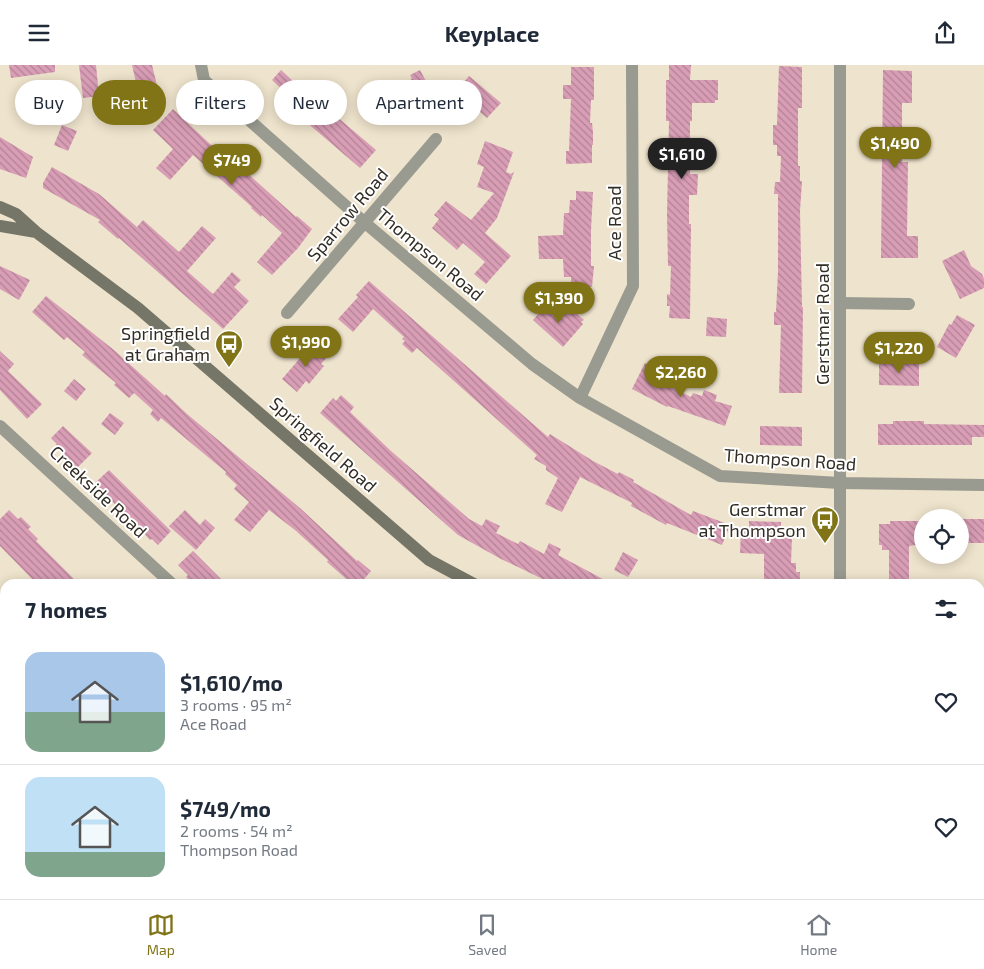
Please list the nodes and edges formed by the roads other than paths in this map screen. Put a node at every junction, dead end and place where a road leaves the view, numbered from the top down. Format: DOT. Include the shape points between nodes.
graph roads {
  1 [pos="201,65"];
  2 [pos="632,65"];
  3 [pos="840,65"];
  4 [pos="436,139"];
  5 [pos="0,207"];
  6 [pos="364,222"];
  7 [pos="0,226"];
  8 [pos="36,233"];
  9 [pos="840,303"];
  10 [pos="910,304"];
  11 [pos="287,313"];
  12 [pos="580,398"];
  13 [pos="0,426"];
  14 [pos="840,483"];
  15 [pos="984,485"];
  16 [pos="167,579"];
  17 [pos="465,579"];
  18 [pos="840,579"];
  1 -- 6 [label="street, Thompson Road" via="204,80"];
  2 -- 12 [label="street, Ace Road" via="633,287"];
  3 -- 9 [label="street, Gerstmar Road"];
  4 -- 6 [label="street, Sparrow Road"];
  5 -- 8 [label="main road, Springfield Road" via="16,214"];
  6 -- 11 [label="street, Sparrow Road"];
  6 -- 12 [label="street, Thompson Road" via="532,364"];
  7 -- 8 [label="main road, Springfield Road"];
  8 -- 17 [label="main road, Springfield Road" via="138,308 429,560"];
  9 -- 10 [label="street"];
  9 -- 14 [label="street, Gerstmar Road"];
  12 -- 14 [label="street, Thompson Road" via="720,476"];
  13 -- 16 [label="street, Creekside Road"];
  14 -- 15 [label="street, Thompson Road"];
  14 -- 18 [label="street, Gerstmar Road"];
}
